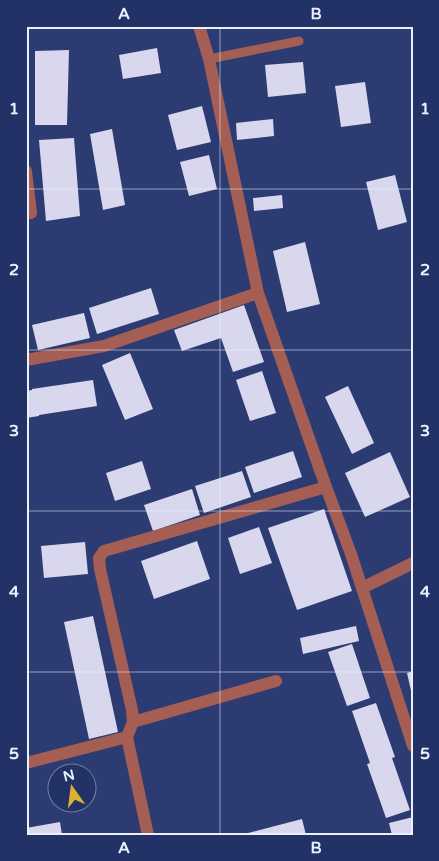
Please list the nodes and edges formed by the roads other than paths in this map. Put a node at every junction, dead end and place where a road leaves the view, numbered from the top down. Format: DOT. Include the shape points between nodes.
graph roads {
  1 [pos="199,26"];
  2 [pos="299,41"];
  3 [pos="209,59"];
  4 [pos="26,171"];
  5 [pos="31,212"];
  6 [pos="258,293"];
  7 [pos="26,360"];
  8 [pos="326,487"];
  9 [pos="413,563"];
  10 [pos="362,588"];
  11 [pos="276,681"];
  12 [pos="133,722"];
  13 [pos="127,737"];
  14 [pos="413,746"];
  15 [pos="26,763"];
  16 [pos="148,835"];
  1 -- 3 [label="street"];
  2 -- 3 [label="lane"];
  3 -- 6 [label="street"];
  4 -- 5 [label="street"];
  6 -- 7 [label="street" via="104,346"];
  6 -- 8 [label="street"];
  8 -- 10 [label="street"];
  8 -- 12 [label="street" via="104,552 99,558"];
  9 -- 10 [label="street"];
  10 -- 14 [label="street"];
  11 -- 12 [label="street"];
  12 -- 13 [label="street"];
  13 -- 15 [label="street"];
  13 -- 16 [label="street"];
}
